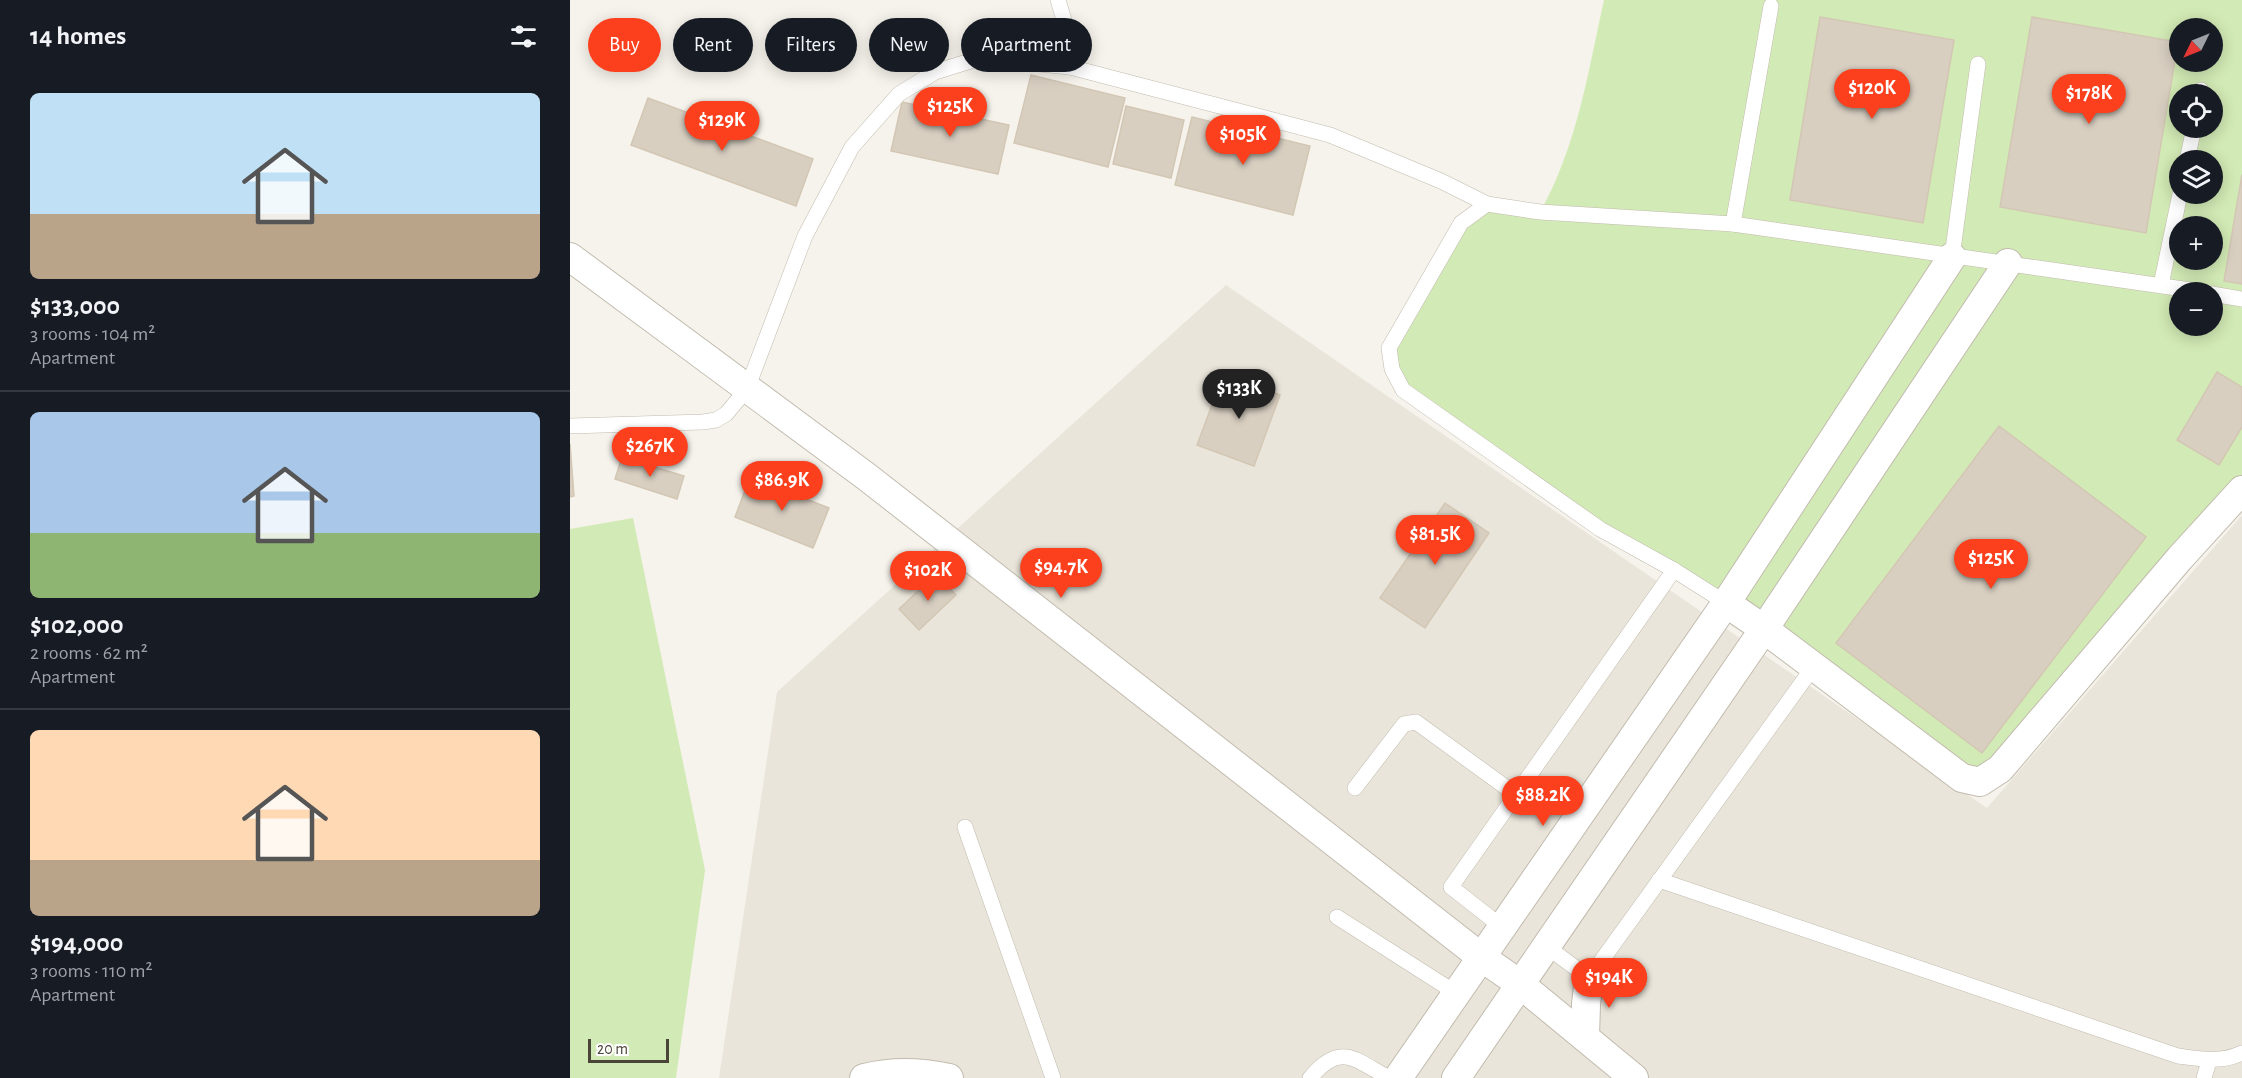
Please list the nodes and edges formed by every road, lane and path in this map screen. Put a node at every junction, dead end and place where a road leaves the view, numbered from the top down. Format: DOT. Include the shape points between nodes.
graph roads {
  1 [pos="1058,0"];
  2 [pos="1771,6"];
  3 [pos="1063,18"];
  4 [pos="961,64"];
  5 [pos="1978,64"];
  6 [pos="1090,72"];
  7 [pos="1487,204"];
  8 [pos="2178,204"];
  9 [pos="1733,224"];
  10 [pos="1952,257"];
  11 [pos="570,258"];
  12 [pos="2008,263"];
  13 [pos="2161,285"];
  14 [pos="2169,286"];
  15 [pos="2223,296"];
  16 [pos="2242,299"];
  17 [pos="747,389"];
  18 [pos="570,426"];
  19 [pos="2242,490"];
  20 [pos="1674,570"];
  21 [pos="1726,603"];
  22 [pos="1764,629"];
  23 [pos="1814,666"];
  24 [pos="1355,788"];
  25 [pos="1515,794"];
  26 [pos="965,826"];
  27 [pos="1659,880"];
  28 [pos="1336,917"];
  29 [pos="1502,927"];
  30 [pos="1546,946"];
  31 [pos="1481,957"];
  32 [pos="1589,978"];
  33 [pos="1520,984"];
  34 [pos="1456,993"];
  35 [pos="1585,1037"];
  36 [pos="2242,1053"];
  37 [pos="2209,1061"];
  38 [pos="864,1078"];
  39 [pos="949,1078"];
  40 [pos="1053,1078"];
  41 [pos="1310,1078"];
  42 [pos="1389,1078"];
  43 [pos="1398,1078"];
  44 [pos="1456,1078"];
  45 [pos="1634,1078"];
  46 [pos="2204,1078"];
  1 -- 3 [label="lane"];
  2 -- 9 [label="lane"];
  4 -- 17 [label="lane" via="935,72 899,94 852,147 811,226"];
  5 -- 10 [label="lane"];
  6 -- 7 [label="lane" via="1330,135"];
  7 -- 9 [label="lane" via="1540,212"];
  7 -- 20 [label="lane" via="1461,223 1389,348 1392,369 1403,390 1600,529"];
  8 -- 13 [label="lane"];
  9 -- 10 [label="lane"];
  10 -- 12 [label="lane"];
  10 -- 21 [label="street"];
  11 -- 17 [label="street"];
  12 -- 13 [label="lane"];
  12 -- 22 [label="street"];
  13 -- 14 [label="lane"];
  15 -- 16 [label="lane"];
  17 -- 18 [label="lane" via="716,420"];
  17 -- 31 [label="street" via="867,477"];
  19 -- 23 [label="street" via="2000,769 1980,782 1962,778"];
  20 -- 21 [label="lane"];
  20 -- 25 [label="lane"];
  21 -- 22 [label="street"];
  21 -- 29 [label="street"];
  22 -- 23 [label="street"];
  22 -- 30 [label="street"];
  23 -- 27 [label="lane"];
  24 -- 25 [label="lane" via="1404,724 1416,722"];
  25 -- 29 [label="lane" via="1451,887"];
  26 -- 40 [label="lane"];
  27 -- 32 [label="lane"];
  27 -- 37 [label="lane" via="2178,1056"];
  28 -- 34 [label="lane"];
  29 -- 31 [label="street"];
  30 -- 32 [label="lane"];
  30 -- 33 [label="street"];
  31 -- 33 [label="street"];
  31 -- 34 [label="street"];
  32 -- 35 [label="street"];
  33 -- 35 [label="street"];
  33 -- 44 [label="street"];
  34 -- 43 [label="street"];
  35 -- 45 [label="street"];
  36 -- 37 [label="lane"];
  37 -- 46 [label="lane"];
  38 -- 39 [label="street" via="929,1073"];
  41 -- 42 [label="lane" via="1333,1057 1345,1055"];
}
